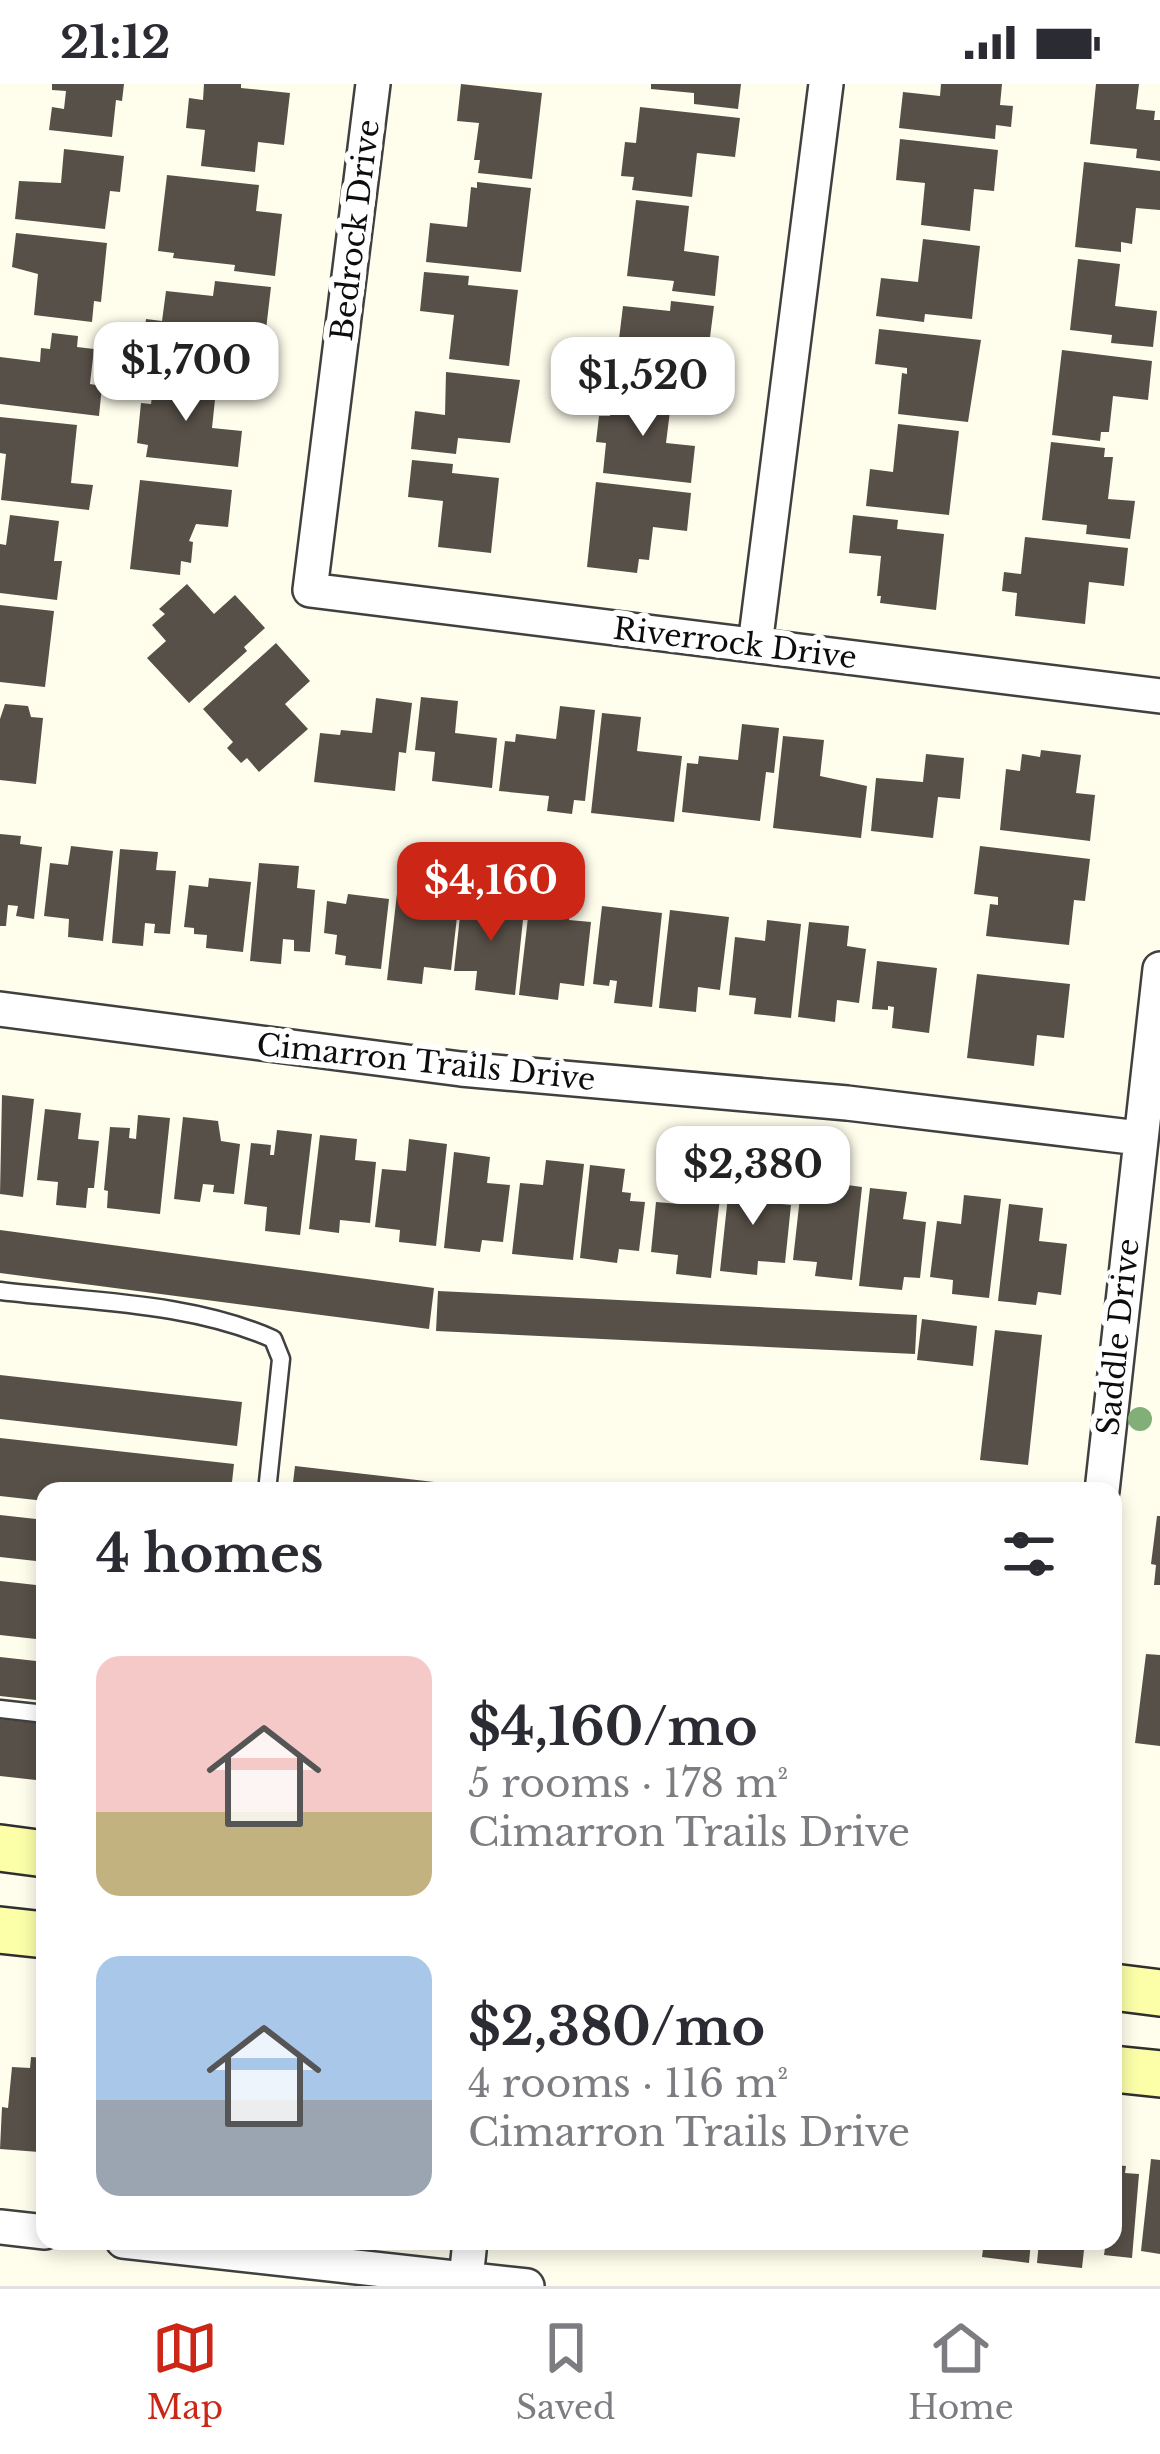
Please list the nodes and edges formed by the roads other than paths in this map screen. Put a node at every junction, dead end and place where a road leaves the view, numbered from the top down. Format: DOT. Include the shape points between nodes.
graph roads {
  1 [pos="373,84"];
  2 [pos="826,84"];
  3 [pos="310,590"];
  4 [pos="755,646"];
  5 [pos="1160,696"];
  6 [pos="1160,969"];
  7 [pos="0,1010"];
  8 [pos="1139,1138"];
  9 [pos="0,1291"];
  10 [pos="268,1482"];
  11 [pos="1103,1482"];
  12 [pos="0,1709"];
  13 [pos="36,1713"];
  14 [pos="0,1848"];
  15 [pos="36,1853"];
  16 [pos="0,1907"];
  17 [pos="36,1909"];
  18 [pos="0,1930"];
  19 [pos="36,1934"];
  20 [pos="1122,1988"];
  21 [pos="1160,1993"];
  22 [pos="1122,2069"];
  23 [pos="1160,2074"];
  24 [pos="0,2227"];
  25 [pos="36,2231"];
  26 [pos="204,2250"];
  27 [pos="469,2250"];
  28 [pos="466,2279"];
  29 [pos="527,2286"];
  1 -- 3 [label="street, Bedrock Drive"];
  2 -- 4 [label="street"];
  3 -- 4 [label="street, Riverrock Drive"];
  4 -- 5 [label="street, Riverrock Drive"];
  6 -- 8 [label="street, Saddle Drive"];
  7 -- 8 [label="street, Cimarron Trails Drive" via="461,1069"];
  8 -- 11 [label="street, Saddle Drive"];
  9 -- 10 [label="lane" via="194,1315 273,1339 281,1359"];
  12 -- 13 [label="lane"];
  14 -- 15 [label="main road"];
  16 -- 17 [label="main road"];
  18 -- 19 [label="main road"];
  20 -- 21 [label="main road"];
  22 -- 23 [label="main road"];
  24 -- 25 [label="street"];
  26 -- 28 [label="street"];
  27 -- 28 [label="street"];
  28 -- 29 [label="street"];
}
